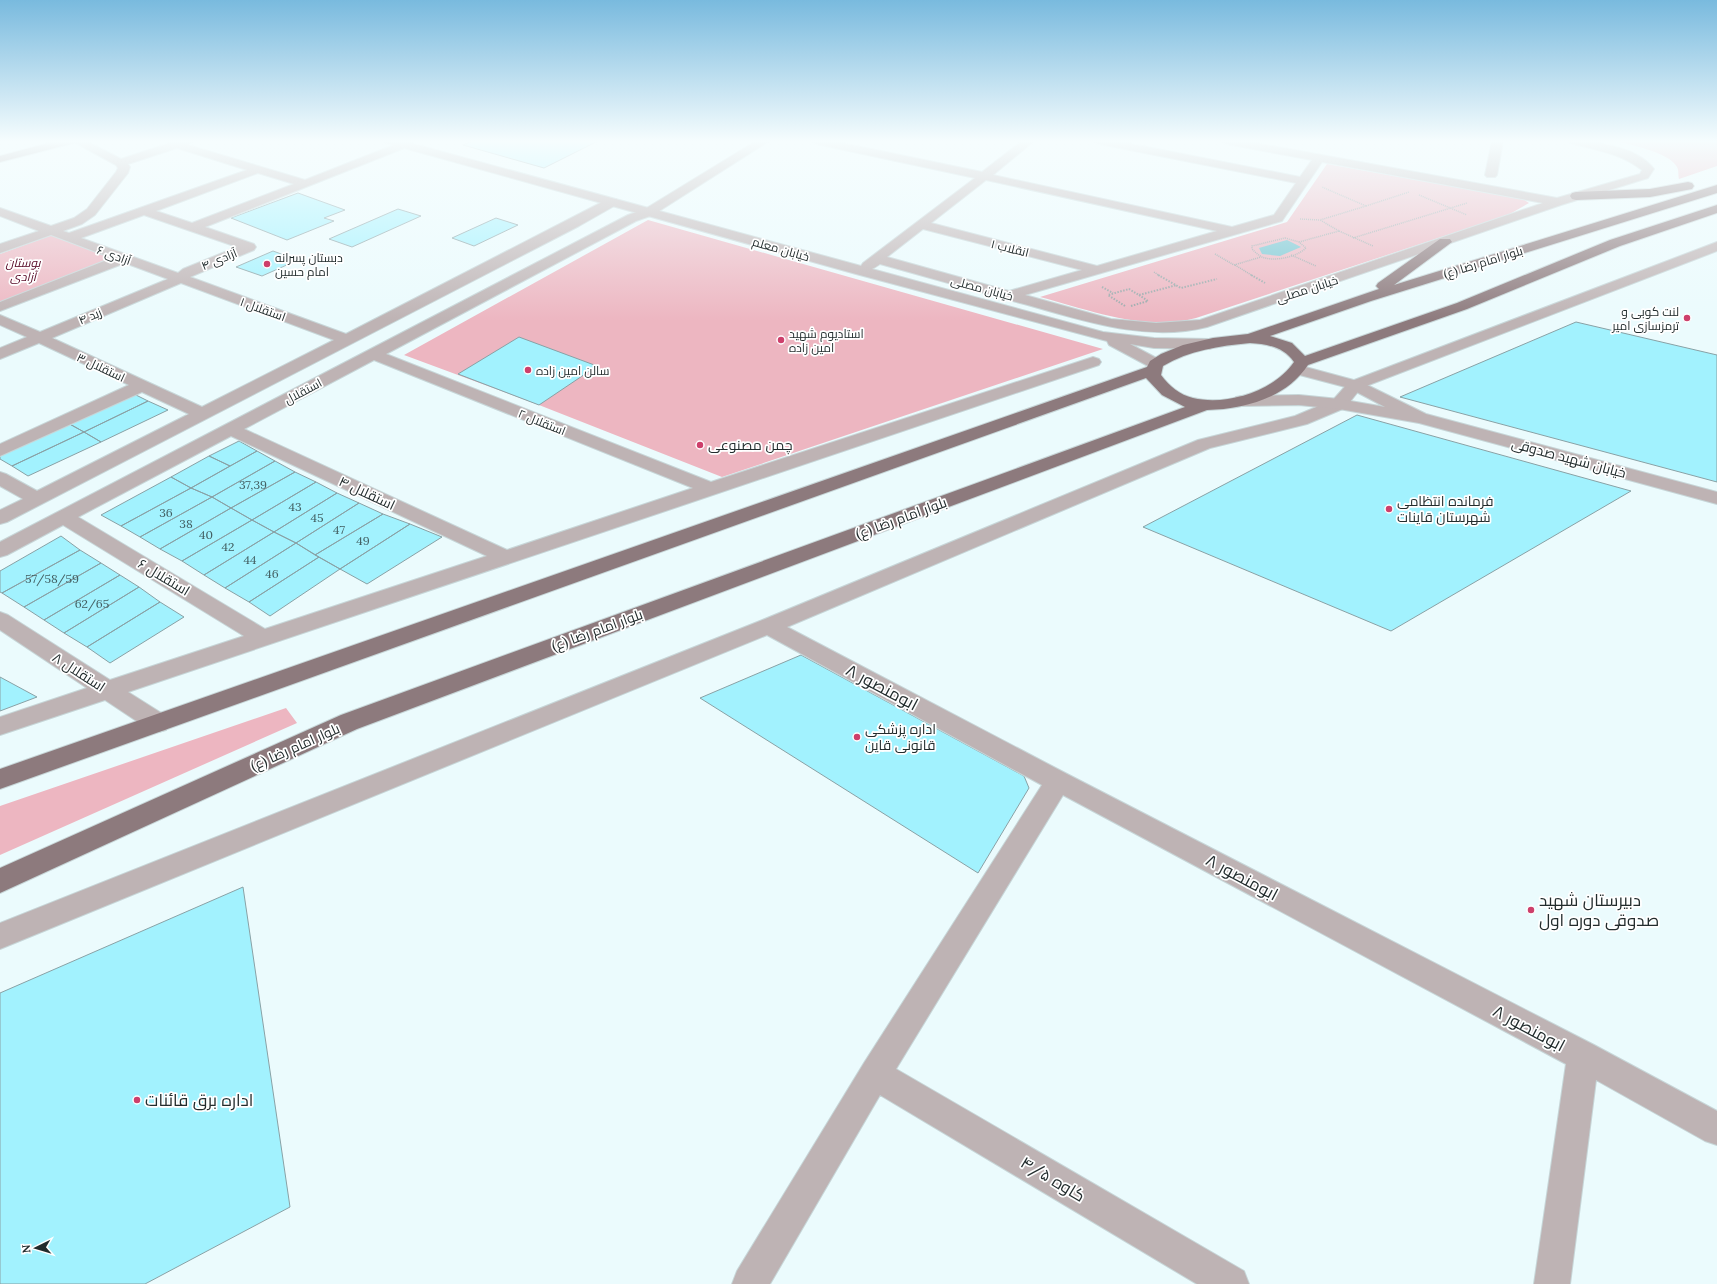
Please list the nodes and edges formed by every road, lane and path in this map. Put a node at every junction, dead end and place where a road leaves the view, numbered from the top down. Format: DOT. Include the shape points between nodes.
graph roads {
  1 [pos="100,201"];
  2 [pos="172,201"];
  3 [pos="263,201"];
  4 [pos="608,201"];
  5 [pos="667,201"];
  6 [pos="952,201"];
  7 [pos="1096,201"];
  8 [pos="1289,201"];
  9 [pos="1354,201"];
  10 [pos="1382,201"];
  11 [pos="1433,201"];
  12 [pos="1476,201"];
  13 [pos="1552,201"];
  14 [pos="1560,201"];
  15 [pos="1679,201"];
  16 [pos="612,202"];
  17 [pos="1557,202"];
  18 [pos="1366,206"];
  19 [pos="1450,208"];
  20 [pos="1717,209"];
  21 [pos="145,211"];
  22 [pos="0,212"];
  23 [pos="649,212"];
  24 [pos="574,223"];
  25 [pos="922,225"];
  26 [pos="1493,226"];
  27 [pos="194,228"];
  28 [pos="1339,230"];
  29 [pos="49,231"];
  30 [pos="1232,231"];
  31 [pos="606,232"];
  32 [pos="68,238"];
  33 [pos="1353,238"];
  34 [pos="1299,242"];
  35 [pos="1445,242"];
  36 [pos="1717,246"];
  37 [pos="0,249"];
  38 [pos="1212,252"];
  39 [pos="1261,257"];
  40 [pos="1401,257"];
  41 [pos="124,258"];
  42 [pos="878,259"];
  43 [pos="1132,260"];
  44 [pos="1234,265"];
  45 [pos="1098,270"];
  46 [pos="861,271"];
  47 [pos="179,279"];
  48 [pos="1217,279"];
  49 [pos="1177,285"];
  50 [pos="1010,295"];
  51 [pos="1139,295"];
  52 [pos="1285,296"];
  53 [pos="1366,298"];
  54 [pos="0,307"];
  55 [pos="0,319"];
  56 [pos="1102,336"];
  57 [pos="39,338"];
  58 [pos="1250,338"];
  59 [pos="347,340"];
  60 [pos="1209,344"];
  61 [pos="0,354"];
  62 [pos="373,354"];
  63 [pos="1093,362"];
  64 [pos="1300,366"];
  65 [pos="1155,367"];
  66 [pos="1355,385"];
  67 [pos="141,386"];
  68 [pos="1242,400"];
  69 [pos="1339,404"];
  70 [pos="1205,405"];
  71 [pos="203,414"];
  72 [pos="1420,418"];
  73 [pos="230,429"];
  74 [pos="0,451"];
  75 [pos="0,478"];
  76 [pos="712,489"];
  77 [pos="1717,498"];
  78 [pos="36,499"];
  79 [pos="64,517"];
  80 [pos="0,518"];
  81 [pos="0,550"];
  82 [pos="505,557"];
  83 [pos="0,620"];
  84 [pos="768,626"];
  85 [pos="263,638"];
  86 [pos="107,690"];
  87 [pos="158,723"];
  88 [pos="0,726"];
  89 [pos="0,779"];
  90 [pos="1058,781"];
  91 [pos="0,881"];
  92 [pos="0,936"];
  93 [pos="1583,1056"];
  94 [pos="875,1074"];
  95 [pos="1717,1129"];
  96 [pos="750,1284"];
  97 [pos="1231,1284"];
  98 [pos="1552,1284"];
  1 -- 29 [label="street" via="91,212 78,221"];
  2 -- 21 [label="street"];
  3 -- 27 [label="street"];
  4 -- 16 [label="street, خیابان معلم"];
  5 -- 23 [label="street, استقلال"];
  6 -- 25 [label="street"];
  7 -- 30 [label="street"];
  8 -- 30 [label="street" via="1278,218"];
  9 -- 18 [label="path"];
  10 -- 18 [label="path"];
  11 -- 19 [label="path"];
  12 -- 19 [label="path"];
  13 -- 17 [label="street"];
  14 -- 17 [label="street, خیابان مصلی"];
  15 -- 53 [label="main road, بلوار امام رضا (ع)"];
  16 -- 23 [label="street, خیابان معلم"];
  16 -- 24 [label="street, استقلال"];
  17 -- 26 [label="street, خیابان مصلی"];
  18 -- 28 [label="path" via="1320,220"];
  19 -- 26 [label="path"];
  19 -- 33 [label="path"];
  20 -- 64 [label="main road" via="1615,243 1462,306"];
  21 -- 27 [label="street, آزادی ۴"];
  21 -- 32 [label="street"];
  22 -- 29 [label="street, آزادی ۶"];
  23 -- 31 [label="street, استقلال"];
  23 -- 46 [label="street, خیابان معلم"];
  24 -- 31 [label="street"];
  24 -- 59 [label="street, استقلال"];
  25 -- 42 [label="street"];
  25 -- 45 [label="street, انقلاب ۱"];
  26 -- 35 [label="street, خیابان مصلی"];
  27 -- 47 [label="street, آزادی ۴" via="249,247 188,272"];
  28 -- 33 [label="path"];
  28 -- 34 [label="path"];
  29 -- 32 [label="street, آزادی ۶"];
  29 -- 37 [label="street"];
  30 -- 43 [label="street"];
  31 -- 62 [label="street, استقلال"];
  32 -- 41 [label="street, آزادی ۶"];
  33 -- 40 [label="path"];
  34 -- 39 [label="path" via="1306,248 1303,251 1278,259"];
  34 -- 39 [label="path" via="1286,238 1252,246 1255,254"];
  35 -- 40 [label="street, خیابان مصلی"];
  35 -- 53 [label="main road"];
  36 -- 66 [label="street"];
  38 -- 44 [label="path"];
  39 -- 44 [label="path"];
  40 -- 52 [label="street, خیابان مصلی"];
  41 -- 47 [label="street, آزادی ۶"];
  41 -- 54 [label="street"];
  42 -- 46 [label="street"];
  42 -- 50 [label="street, خیابان مصلی"];
  43 -- 45 [label="street"];
  43 -- 49 [label="path"];
  44 -- 52 [label="path"];
  45 -- 50 [label="street"];
  46 -- 56 [label="street, خیابان معلم"];
  47 -- 57 [label="street, زید ۴"];
  47 -- 59 [label="street, استقلال ۱"];
  48 -- 49 [label="path" via="1181,288"];
  49 -- 51 [label="path"];
  50 -- 52 [label="street, خیابان مصلی" via="1110,323 1146,328 1178,328 1202,324"];
  51 -- 51 [label="path" via="1130,289 1108,295 1127,307 1148,301"];
  53 -- 58 [label="main road, بلوار امام رضا (ع)"];
  55 -- 57 [label="street, استقلال ۳"];
  56 -- 60 [label="street" via="1154,343"];
  56 -- 65 [label="street"];
  57 -- 61 [label="street, زید ۴"];
  57 -- 67 [label="street, استقلال ۳"];
  58 -- 60 [label="main road"];
  58 -- 64 [label="main road" via="1269,340 1286,346 1297,353"];
  59 -- 71 [label="street, استقلال"];
  60 -- 65 [label="main road" via="1175,353"];
  62 -- 73 [label="street, استقلال"];
  62 -- 76 [label="street, استقلال ۲"];
  63 -- 76 [label="street"];
  64 -- 66 [label="street"];
  64 -- 68 [label="main road" via="1292,377 1272,391"];
  65 -- 70 [label="main road" via="1154,376 1165,390 1189,403"];
  65 -- 87 [label="main road"];
  66 -- 69 [label="street"];
  66 -- 72 [label="street"];
  67 -- 71 [label="street, استقلال ۳"];
  67 -- 74 [label="street"];
  68 -- 69 [label="street" via="1299,400"];
  68 -- 70 [label="main road" via="1216,406"];
  69 -- 72 [label="street"];
  69 -- 84 [label="street" via="1301,420 1204,444"];
  70 -- 91 [label="main road, بلوار امام رضا (ع)" via="349,722"];
  71 -- 78 [label="street, استقلال"];
  72 -- 77 [label="street, خیابان شهید صدوقی"];
  73 -- 79 [label="street, استقلال"];
  73 -- 82 [label="street, استقلال ۴"];
  75 -- 78 [label="street"];
  76 -- 82 [label="street"];
  78 -- 80 [label="street, استقلال"];
  79 -- 81 [label="street, استقلال"];
  79 -- 85 [label="street, استقلال ۶"];
  82 -- 85 [label="street"];
  83 -- 86 [label="street, استقلال ۸"];
  84 -- 90 [label="street, ابومنصور ۸"];
  84 -- 92 [label="street"];
  85 -- 86 [label="street"];
  86 -- 87 [label="street, استقلال ۸"];
  86 -- 88 [label="street"];
  87 -- 89 [label="main road"];
  90 -- 93 [label="street, ابومنصور ۸"];
  90 -- 94 [label="street"];
  93 -- 95 [label="street, ابومنصور ۸"];
  93 -- 98 [label="street"];
  94 -- 96 [label="street"];
  94 -- 97 [label="street, کاوه ۴/۵"];
}
